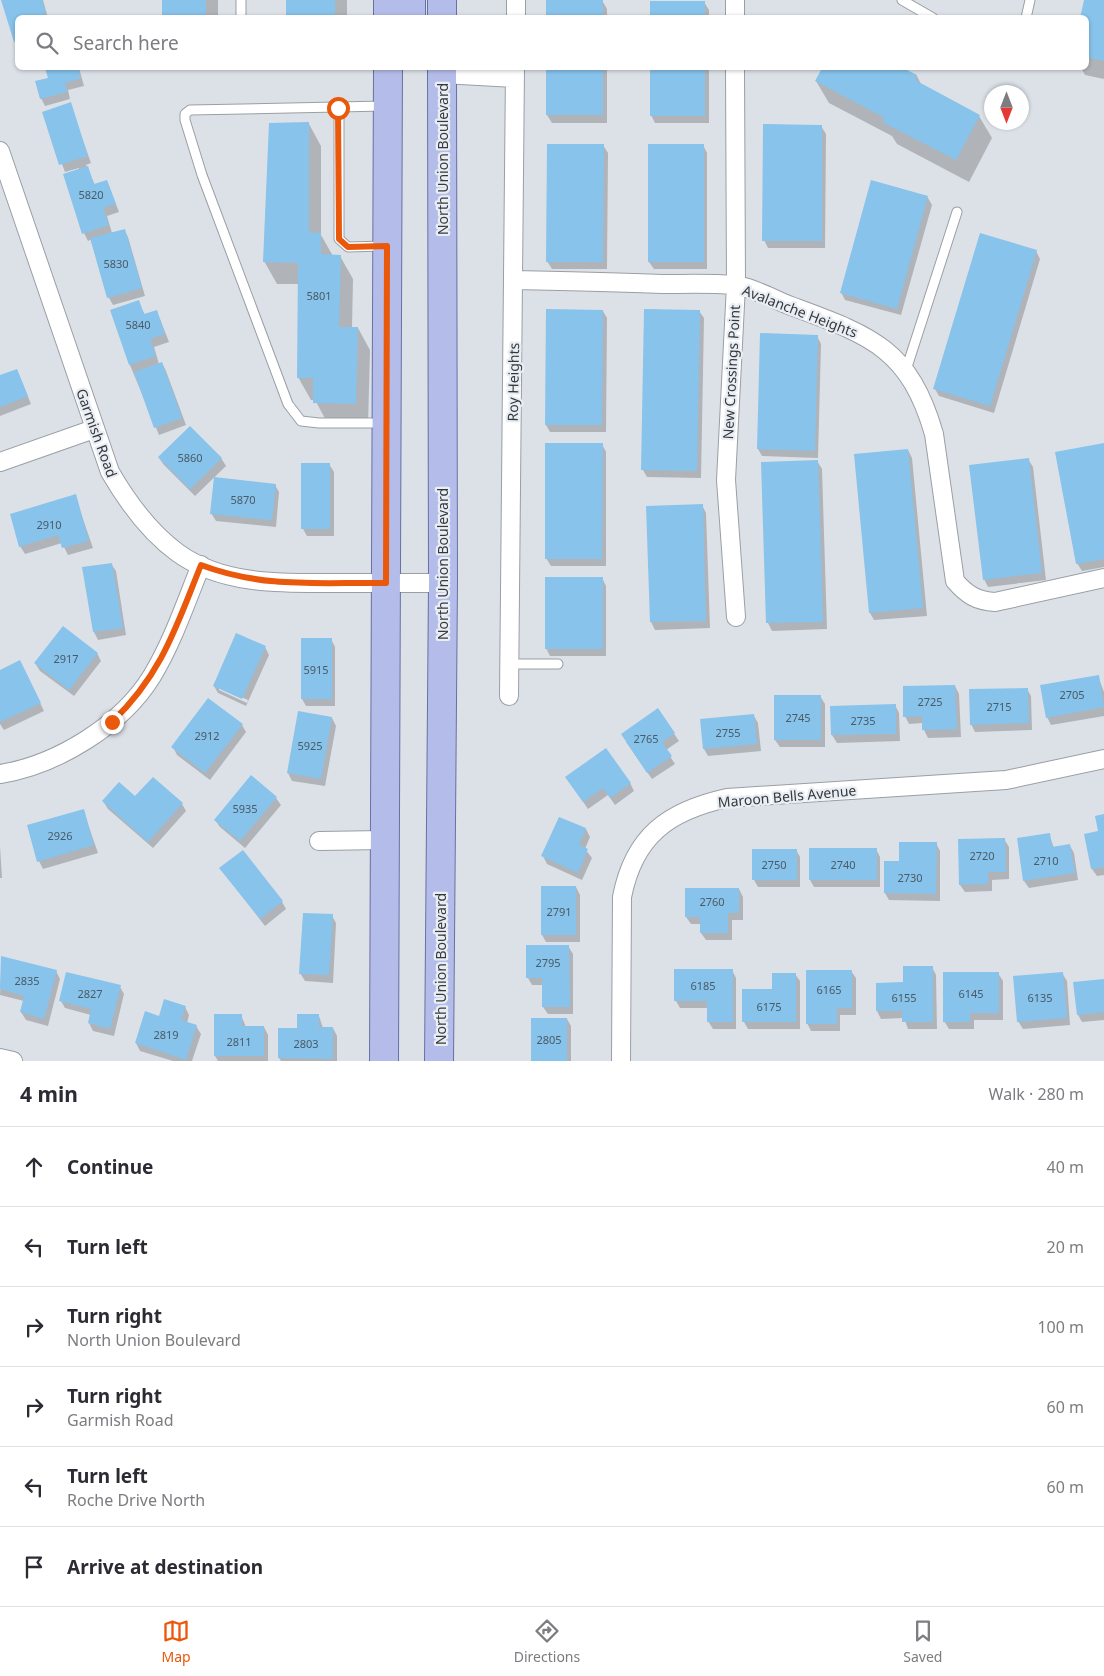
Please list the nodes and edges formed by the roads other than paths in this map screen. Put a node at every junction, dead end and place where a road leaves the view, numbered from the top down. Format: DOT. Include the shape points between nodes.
graph roads {
  1 [pos="241,0"];
  2 [pos="388,0"];
  3 [pos="411,0"];
  4 [pos="516,0"];
  5 [pos="735,0"];
  6 [pos="902,0"];
  7 [pos="1030,0"];
  8 [pos="241,15"];
  9 [pos="388,15"];
  10 [pos="411,15"];
  11 [pos="516,15"];
  12 [pos="735,15"];
  13 [pos="928,15"];
  14 [pos="1027,15"];
  15 [pos="388,70"];
  16 [pos="437,70"];
  17 [pos="735,70"];
  18 [pos="515,73"];
  19 [pos="388,106"];
  20 [pos="338,108"];
  21 [pos="0,151"];
  22 [pos="5,181"];
  23 [pos="958,212"];
  24 [pos="387,246"];
  25 [pos="514,280"];
  26 [pos="736,286"];
  27 [pos="906,370"];
  28 [pos="387,424"];
  29 [pos="94,429"];
  30 [pos="0,462"];
  31 [pos="201,565"];
  32 [pos="1104,578"];
  33 [pos="386,583"];
  34 [pos="443,583"];
  35 [pos="736,617"];
  36 [pos="509,664"];
  37 [pos="558,664"];
  38 [pos="508,696"];
  39 [pos="1104,759"];
  40 [pos="0,774"];
  41 [pos="384,840"];
  42 [pos="319,841"];
  43 [pos="0,1058"];
  44 [pos="13,1061"];
  45 [pos="384,1061"];
  46 [pos="439,1061"];
  47 [pos="621,1061"];
  1 -- 8 [label="lane"];
  2 -- 9 [label="main road"];
  3 -- 10 [label="main road"];
  4 -- 11 [label="street"];
  5 -- 12 [label="street"];
  6 -- 13 [label="lane"];
  7 -- 14 [label="lane"];
  15 -- 19 [label="main road"];
  16 -- 18 [label="street"];
  16 -- 34 [label="main road, North Union Boulevard"];
  17 -- 26 [label="street, New Crossings Point"];
  18 -- 25 [label="street, Roy Heights"];
  19 -- 20 [label="lane"];
  19 -- 24 [label="main road"];
  20 -- 24 [label="lane" via="339,239 348,247"];
  20 -- 28 [label="lane" via="190,110 185,114 185,120 202,175 288,404 301,420 319,424"];
  21 -- 22 [label="street, Garmish Road"];
  22 -- 29 [label="street, Garmish Road"];
  23 -- 27 [label="lane"];
  24 -- 28 [label="main road"];
  25 -- 26 [label="street, Avalanche Heights"];
  25 -- 36 [label="street, Roy Heights"];
  26 -- 27 [label="street, Avalanche Heights" via="830,320 868,338 891,353"];
  26 -- 35 [label="street, New Crossings Point" via="726,480"];
  27 -- 32 [label="street, Avalanche Heights" via="920,392 934,434 955,581 967,594 982,601 996,602"];
  28 -- 33 [label="main road"];
  29 -- 30 [label="street"];
  29 -- 31 [label="street, Garmish Road" via="110,472 141,518 179,554"];
  31 -- 33 [label="street, Garmish Road" via="271,583"];
  31 -- 40 [label="street" via="168,646 152,677 132,702 96,733 64,753"];
  33 -- 34 [label="street, Garmish Road"];
  33 -- 41 [label="main road"];
  34 -- 46 [label="main road, North Union Boulevard"];
  36 -- 37 [label="lane"];
  36 -- 38 [label="street, Roy Heights"];
  39 -- 47 [label="street, Maroon Bells Avenue" via="1006,780 727,798 675,815 654,831 626,874 622,897"];
  41 -- 42 [label="street"];
  41 -- 45 [label="main road"];
  43 -- 44 [label="street"];
}
